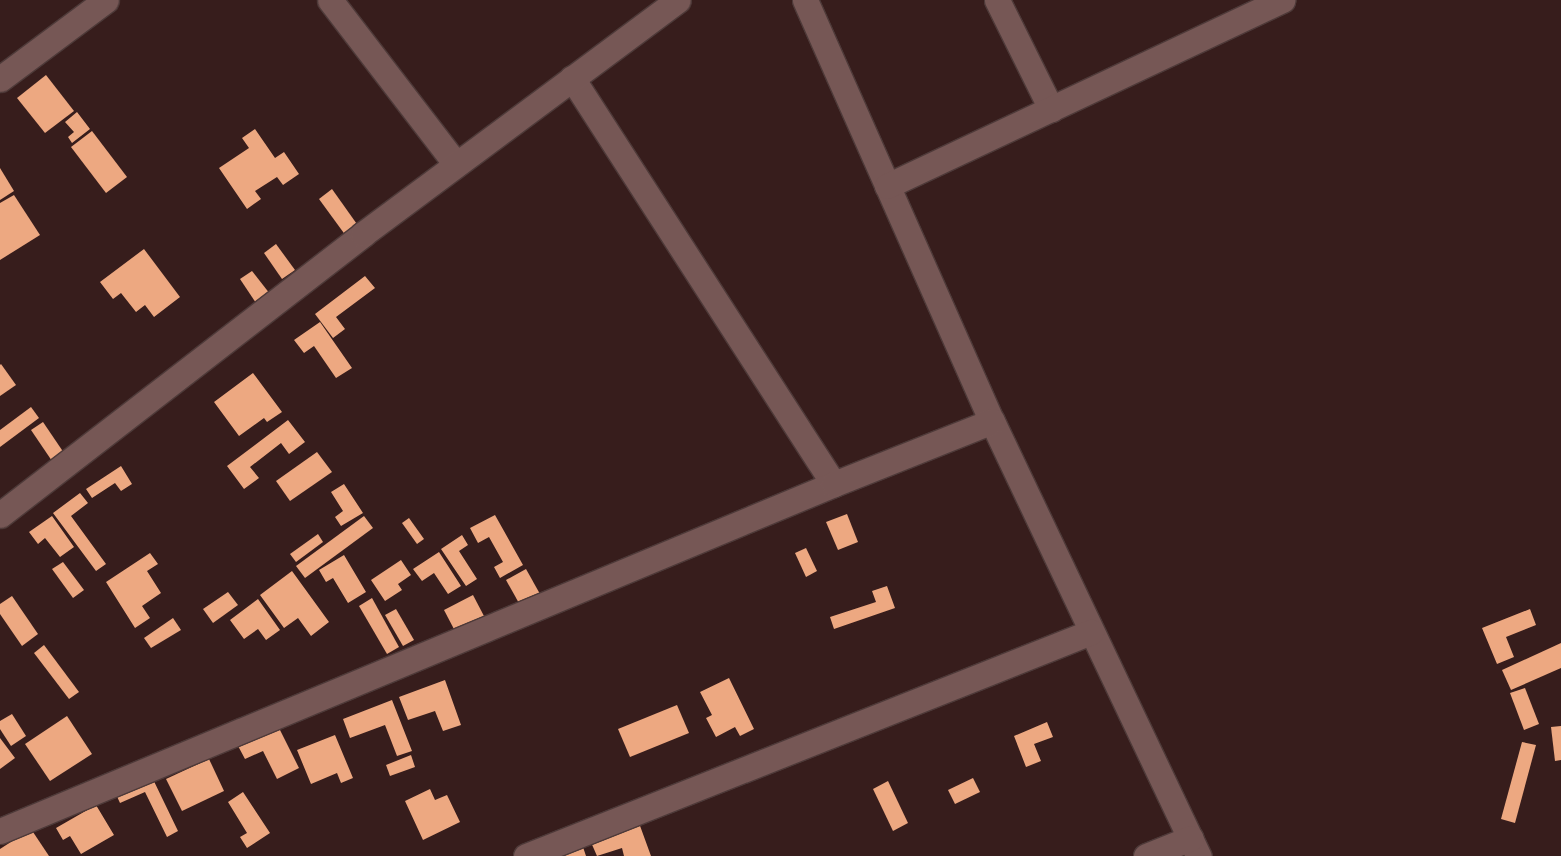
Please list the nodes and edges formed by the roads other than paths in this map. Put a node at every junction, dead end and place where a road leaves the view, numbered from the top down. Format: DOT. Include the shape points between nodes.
graph roads {
  1 [pos="106,0"];
  2 [pos="330,0"];
  3 [pos="678,0"];
  4 [pos="805,0"];
  5 [pos="997,0"];
  6 [pos="1282,0"];
  7 [pos="572,78"];
  8 [pos="0,79"];
  9 [pos="1051,109"];
  10 [pos="456,164"];
  11 [pos="887,186"];
  12 [pos="992,421"];
  13 [pos="834,484"];
  14 [pos="0,515"];
  15 [pos="1090,632"];
  16 [pos="0,831"];
  17 [pos="1195,847"];
  18 [pos="526,856"];
  19 [pos="1146,856"];
  1 -- 8 [label="street"];
  2 -- 10 [label="street"];
  3 -- 7 [label="street"];
  4 -- 11 [label="street"];
  5 -- 9 [label="street"];
  6 -- 9 [label="street"];
  7 -- 10 [label="street"];
  7 -- 13 [label="street"];
  9 -- 11 [label="street"];
  10 -- 14 [label="street"];
  11 -- 12 [label="street"];
  12 -- 13 [label="street"];
  12 -- 15 [label="street"];
  13 -- 16 [label="street"];
  15 -- 17 [label="street"];
  15 -- 18 [label="street"];
  17 -- 19 [label="street"];
}
